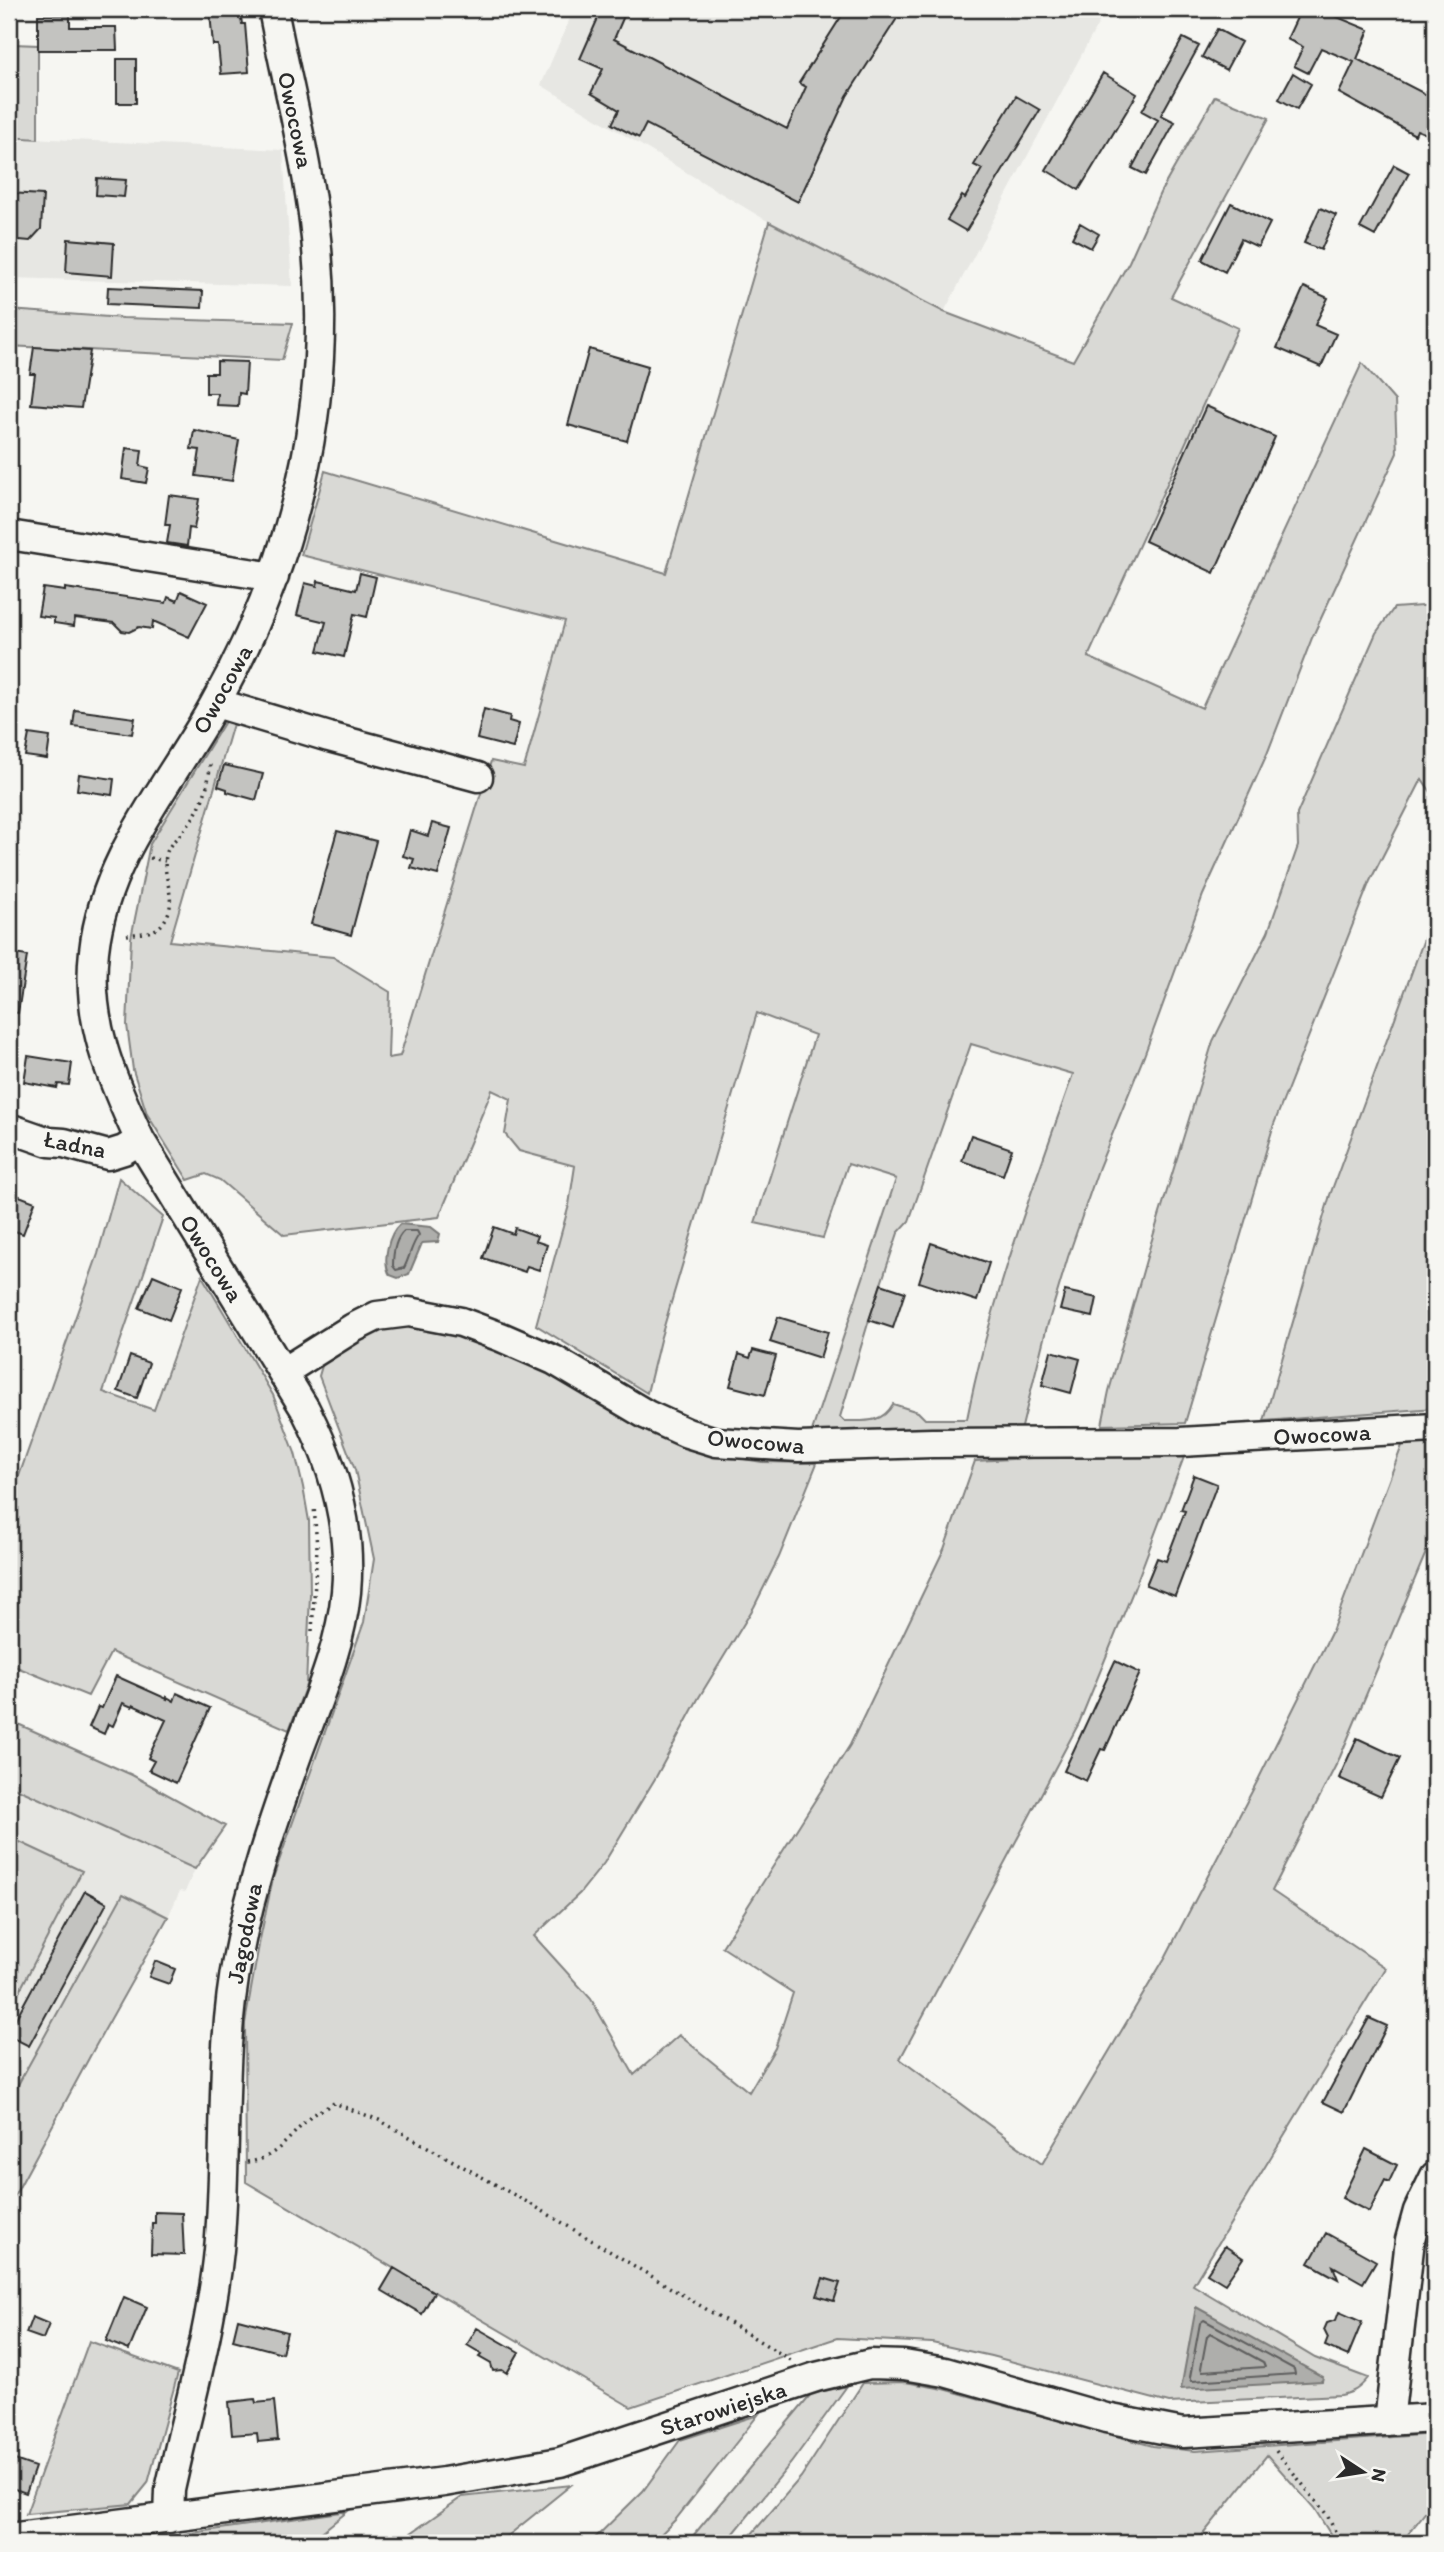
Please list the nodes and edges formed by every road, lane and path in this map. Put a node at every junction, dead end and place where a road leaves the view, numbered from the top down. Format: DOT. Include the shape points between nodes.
graph roads {
  1 [pos="273,9"];
  2 [pos="9,535"];
  3 [pos="274,577"];
  4 [pos="216,703"];
  5 [pos="210,755"];
  6 [pos="478,777"];
  7 [pos="153,859"];
  8 [pos="165,861"];
  9 [pos="127,935"];
  10 [pos="9,1128"];
  11 [pos="140,1140"];
  12 [pos="283,1372"];
  13 [pos="1435,1428"];
  14 [pos="313,1502"];
  15 [pos="312,1635"];
  16 [pos="223,2164"];
  17 [pos="1435,2176"];
  18 [pos="816,2377"];
  19 [pos="1435,2418"];
  20 [pos="1389,2421"];
  21 [pos="1260,2430"];
  22 [pos="169,2518"];
  23 [pos="9,2538"];
  24 [pos="1341,2543"];
  1 -- 3 [label="street, Owocowa" via="315,221 320,299 315,402 302,480"];
  2 -- 3 [label="street"];
  3 -- 4 [label="street, Owocowa" via="253,633"];
  4 -- 6 [label="street"];
  4 -- 11 [label="street, Owocowa" via="128,845 104,902 93,952 99,1042"];
  5 -- 8 [label="path" via="208,789 168,849"];
  7 -- 8 [label="path"];
  8 -- 9 [label="path" via="171,901 166,919 156,930"];
  10 -- 11 [label="street, Ładna" via="108,1155"];
  11 -- 12 [label="street, Owocowa"];
  12 -- 13 [label="street, Owocowa" via="353,1328 377,1317 409,1312 461,1322 502,1337 554,1360 647,1415 716,1442 798,1447 1180,1442"];
  12 -- 16 [label="street, Jagodowa" via="321,1441 338,1490 346,1527 346,1593 338,1636 257,1869 237,1956 230,2004"];
  14 -- 15 [label="path" via="317,1548"];
  16 -- 18 [label="path" via="258,2161 334,2103 379,2120 536,2207"];
  16 -- 22 [label="street, Jagodowa" via="219,2250 170,2490"];
  17 -- 20 [label="street" via="1413,2225"];
  18 -- 21 [label="street, Starowiejska" via="870,2364 904,2365 1148,2428 1183,2433"];
  18 -- 22 [label="street, Starowiejska" via="560,2462 444,2483"];
  19 -- 20 [label="street, Starowiejska"];
  20 -- 21 [label="street, Starowiejska"];
  21 -- 24 [label="path" via="1327,2515"];
  22 -- 23 [label="street, Starowiejska"];
}
